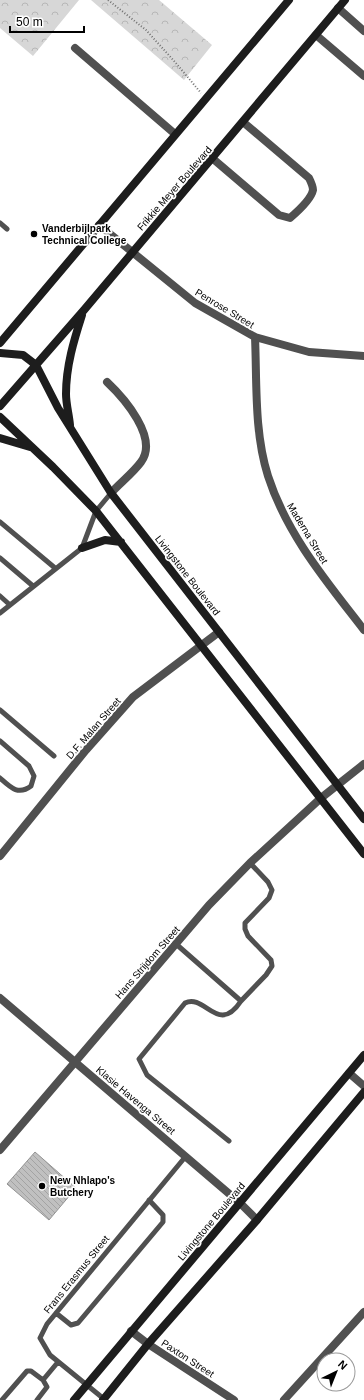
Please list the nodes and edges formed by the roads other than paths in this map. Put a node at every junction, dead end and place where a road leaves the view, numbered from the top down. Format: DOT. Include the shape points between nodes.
graph roads {
  1 [pos="289,0"];
  2 [pos="345,0"];
  3 [pos="338,8"];
  4 [pos="364,31"];
  5 [pos="316,36"];
  6 [pos="75,48"];
  7 [pos="364,76"];
  8 [pos="243,122"];
  9 [pos="175,134"];
  10 [pos="212,158"];
  11 [pos="0,223"];
  12 [pos="99,225"];
  13 [pos="7,229"];
  14 [pos="132,252"];
  15 [pos="84,310"];
  16 [pos="255,337"];
  17 [pos="0,344"];
  18 [pos="0,353"];
  19 [pos="364,356"];
  20 [pos="36,365"];
  21 [pos="107,382"];
  22 [pos="0,406"];
  23 [pos="0,417"];
  24 [pos="71,429"];
  25 [pos="0,438"];
  26 [pos="32,448"];
  27 [pos="111,493"];
  28 [pos="96,510"];
  29 [pos="0,522"];
  30 [pos="121,542"];
  31 [pos="82,548"];
  32 [pos="0,558"];
  33 [pos="55,568"];
  34 [pos="33,586"];
  35 [pos="0,596"];
  36 [pos="10,605"];
  37 [pos="0,613"];
  38 [pos="364,630"];
  39 [pos="219,632"];
  40 [pos="202,646"];
  41 [pos="0,710"];
  42 [pos="0,741"];
  43 [pos="54,756"];
  44 [pos="364,764"];
  45 [pos="0,778"];
  46 [pos="338,785"];
  47 [pos="321,798"];
  48 [pos="364,819"];
  49 [pos="364,854"];
  50 [pos="0,856"];
  51 [pos="250,863"];
  52 [pos="176,944"];
  53 [pos="0,998"];
  54 [pos="242,1001"];
  55 [pos="364,1055"];
  56 [pos="75,1061"];
  57 [pos="349,1073"];
  58 [pos="364,1086"];
  59 [pos="364,1092"];
  60 [pos="229,1141"];
  61 [pos="0,1150"];
  62 [pos="186,1156"];
  63 [pos="149,1200"];
  64 [pos="240,1203"];
  65 [pos="257,1220"];
  66 [pos="364,1312"];
  67 [pos="56,1314"];
  68 [pos="131,1331"];
  69 [pos="148,1344"];
  70 [pos="58,1362"];
  71 [pos="42,1380"];
  72 [pos="86,1385"];
  73 [pos="2,1400"];
  74 [pos="37,1400"];
  75 [pos="74,1400"];
  76 [pos="103,1400"];
  77 [pos="234,1400"];
  78 [pos="284,1400"];
  1 -- 9 [label="street"];
  2 -- 3 [label="street, Frikkie Meyer Boulevard"];
  3 -- 4 [label="street"];
  3 -- 5 [label="street, Frikkie Meyer Boulevard"];
  5 -- 7 [label="street"];
  5 -- 8 [label="street, Frikkie Meyer Boulevard"];
  6 -- 9 [label="street"];
  8 -- 10 [label="street, Frikkie Meyer Boulevard"];
  8 -- 10 [label="street" via="309,178 313,190 295,214 290,218 279,216"];
  9 -- 12 [label="street"];
  10 -- 14 [label="street, Frikkie Meyer Boulevard"];
  11 -- 13 [label="lane"];
  12 -- 14 [label="street, Penrose Street"];
  12 -- 17 [label="street"];
  14 -- 15 [label="street, Frikkie Meyer Boulevard"];
  14 -- 16 [label="street, Penrose Street" via="195,303"];
  15 -- 20 [label="street, Frikkie Meyer Boulevard"];
  15 -- 24 [label="street" via="67,375 66,395"];
  16 -- 19 [label="street, Penrose Street" via="309,352"];
  16 -- 38 [label="street, Maderna Street" via="259,432 268,475 284,516 312,563"];
  18 -- 20 [label="street, Livingstone Boulevard" via="23,355"];
  20 -- 22 [label="street, Frikkie Meyer Boulevard"];
  20 -- 24 [label="street, Livingstone Boulevard"];
  21 -- 27 [label="street" via="141,424 145,443 141,461"];
  23 -- 26 [label="street"];
  24 -- 27 [label="street, Livingstone Boulevard"];
  25 -- 26 [label="street"];
  26 -- 28 [label="street"];
  27 -- 28 [label="lane"];
  27 -- 39 [label="street, Livingstone Boulevard"];
  28 -- 30 [label="street"];
  28 -- 31 [label="lane"];
  29 -- 33 [label="lane"];
  30 -- 31 [label="street" via="106,540"];
  30 -- 40 [label="street"];
  31 -- 33 [label="lane"];
  32 -- 34 [label="lane"];
  33 -- 34 [label="lane"];
  34 -- 36 [label="lane"];
  35 -- 36 [label="lane"];
  36 -- 37 [label="lane"];
  39 -- 40 [label="street, D.F. Malan Street"];
  39 -- 46 [label="street, Livingstone Boulevard"];
  40 -- 47 [label="street"];
  40 -- 50 [label="street, D.F. Malan Street" via="133,697 86,750"];
  41 -- 43 [label="lane"];
  42 -- 45 [label="lane" via="29,766 34,776 31,786 21,791"];
  44 -- 46 [label="street, Hans Strijdom Street"];
  46 -- 47 [label="street, Hans Strijdom Street"];
  46 -- 48 [label="street, Livingstone Boulevard"];
  47 -- 49 [label="street"];
  47 -- 51 [label="street, Hans Strijdom Street"];
  51 -- 52 [label="street, Hans Strijdom Street"];
  51 -- 54 [label="lane" via="272,890 269,898 245,922 245,929 248,936 271,960 272,966"];
  52 -- 54 [label="lane"];
  52 -- 56 [label="street, Hans Strijdom Street"];
  53 -- 56 [label="street, Klasie Havenga Street"];
  54 -- 60 [label="lane" via="228,1014 221,1015 213,1014 196,1001 190,1000 139,1059 148,1075"];
  55 -- 57 [label="street, Livingstone Boulevard"];
  56 -- 61 [label="street, Hans Strijdom Street"];
  56 -- 62 [label="street, Klasie Havenga Street"];
  57 -- 58 [label="street"];
  57 -- 64 [label="street, Livingstone Boulevard"];
  59 -- 65 [label="street"];
  62 -- 63 [label="lane, Frans Erasmus Street"];
  62 -- 64 [label="street, Klasie Havenga Street"];
  63 -- 67 [label="lane, Frans Erasmus Street"];
  63 -- 67 [label="lane" via="163,1215 163,1222 78,1323 71,1325"];
  64 -- 65 [label="street, Klasie Havenga Street"];
  64 -- 68 [label="street, Livingstone Boulevard"];
  65 -- 69 [label="street"];
  66 -- 78 [label="street"];
  67 -- 70 [label="lane, Frans Erasmus Street" via="40,1338 50,1355"];
  68 -- 69 [label="street, Paxton Street"];
  68 -- 72 [label="street, Livingstone Boulevard"];
  69 -- 76 [label="street"];
  69 -- 77 [label="street, Paxton Street"];
  70 -- 71 [label="lane"];
  70 -- 72 [label="lane, Frans Erasmus Street"];
  71 -- 73 [label="lane" via="29,1370"];
  71 -- 74 [label="lane" via="47,1387"];
  72 -- 75 [label="street, Livingstone Boulevard"];
  72 -- 76 [label="lane, Frans Erasmus Street"];
}
